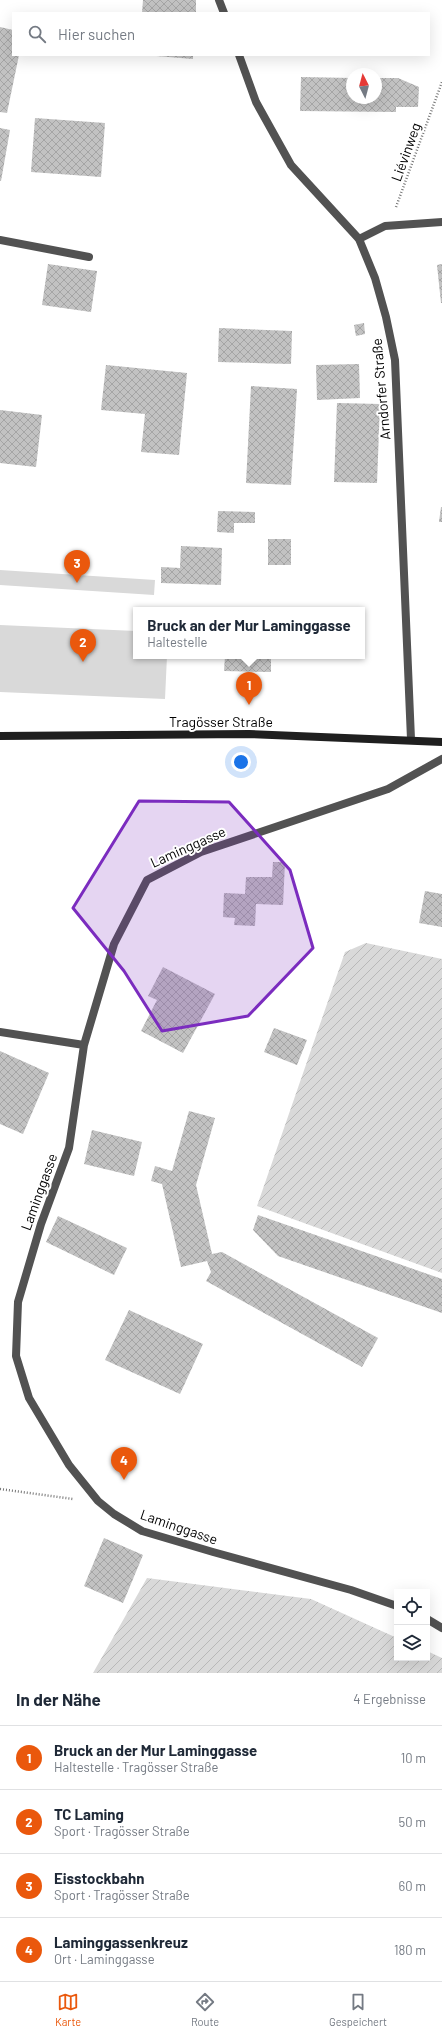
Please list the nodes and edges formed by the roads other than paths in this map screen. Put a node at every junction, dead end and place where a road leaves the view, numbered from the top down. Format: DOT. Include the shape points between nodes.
graph roads {
  1 [pos="220,0"];
  2 [pos="224,12"];
  3 [pos="239,56"];
  4 [pos="442,222"];
  5 [pos="359,239"];
  6 [pos="0,240"];
  7 [pos="89,257"];
  8 [pos="0,736"];
  9 [pos="411,739"];
  10 [pos="442,742"];
  11 [pos="442,759"];
  12 [pos="0,1032"];
  13 [pos="84,1045"];
  14 [pos="394,1605"];
  15 [pos="430,1621"];
  16 [pos="442,1628"];
  1 -- 2 [label="street"];
  3 -- 5 [label="street, Arndorfer Straße" via="256,102 291,165"];
  4 -- 5 [label="street" via="385,226"];
  5 -- 9 [label="street, Arndorfer Straße" via="375,278 395,360"];
  6 -- 7 [label="street"];
  8 -- 9 [label="main road, Tragösser Straße" via="249,734"];
  9 -- 10 [label="main road, Tragösser Straße"];
  11 -- 13 [label="street, Laminggasse" via="388,789 201,852 147,880 114,944"];
  12 -- 13 [label="street"];
  13 -- 14 [label="street, Laminggasse" via="69,1148 41,1224 18,1302 16,1356 29,1398 69,1465 98,1501 142,1531 344,1588"];
  15 -- 16 [label="street"];
}
